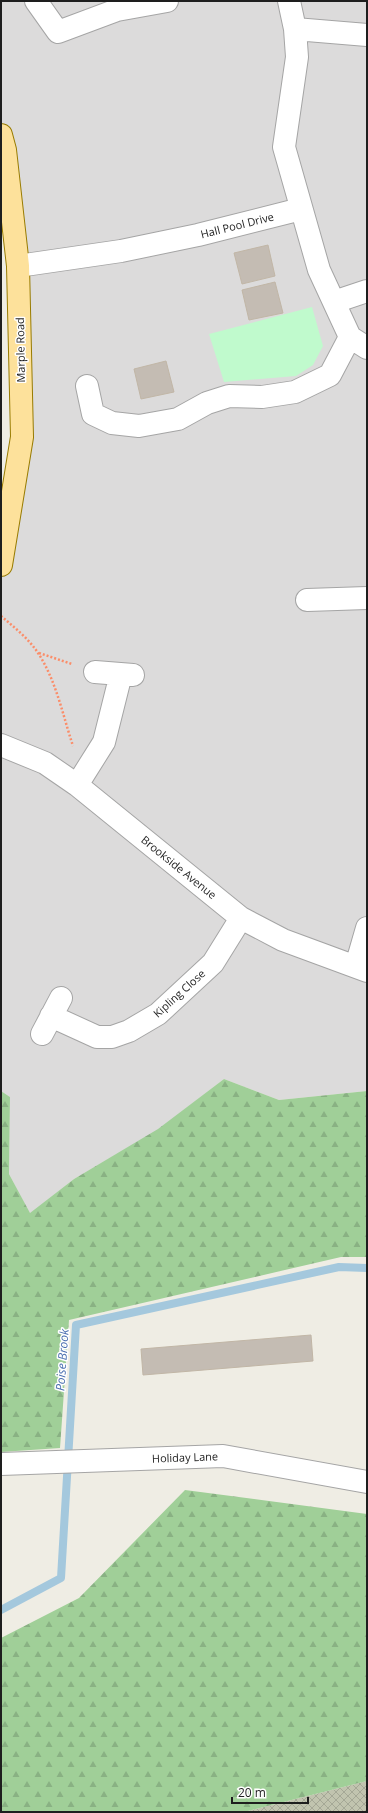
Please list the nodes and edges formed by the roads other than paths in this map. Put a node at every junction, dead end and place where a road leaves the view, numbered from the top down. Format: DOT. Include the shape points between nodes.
graph roads {
  1 [pos="36,1"];
  2 [pos="167,1"];
  3 [pos="289,1"];
  4 [pos="295,29"];
  5 [pos="367,35"];
  6 [pos="2,146"];
  7 [pos="301,209"];
  8 [pos="18,266"];
  9 [pos="367,290"];
  10 [pos="334,302"];
  11 [pos="359,343"];
  12 [pos="87,386"];
  13 [pos="1,565"];
  14 [pos="367,598"];
  15 [pos="307,600"];
  16 [pos="95,672"];
  17 [pos="1,745"];
  18 [pos="80,781"];
  19 [pos="241,918"];
  20 [pos="367,928"];
  21 [pos="361,969"];
  22 [pos="51,1016"];
  23 [pos="1,1464"];
  24 [pos="367,1482"];
  1 -- 2 [label="street" via="58,32 117,10"];
  3 -- 4 [label="street"];
  4 -- 5 [label="street"];
  4 -- 7 [label="street" via="297,57 284,147"];
  6 -- 8 [label="main road, Marple Road"];
  7 -- 8 [label="street, Hall Pool Drive" via="121,251"];
  7 -- 10 [label="street" via="319,270"];
  8 -- 13 [label="main road, Marple Road" via="22,437"];
  9 -- 10 [label="street"];
  10 -- 11 [label="street"];
  11 -- 12 [label="street" via="330,375 295,392 262,397 230,396 207,403 178,419 139,426 112,423 93,414"];
  14 -- 15 [label="street"];
  16 -- 18 [label="street" via="127,674 104,742"];
  17 -- 18 [label="street, Brookside Avenue"];
  18 -- 19 [label="street, Brookside Avenue"];
  19 -- 21 [label="street, Brookside Avenue" via="283,940"];
  19 -- 22 [label="street, Kipling Close" via="213,963 158,1014 129,1031 112,1037 96,1036"];
  20 -- 21 [label="street"];
  23 -- 24 [label="street, Holiday Lane" via="223,1456"];
}
